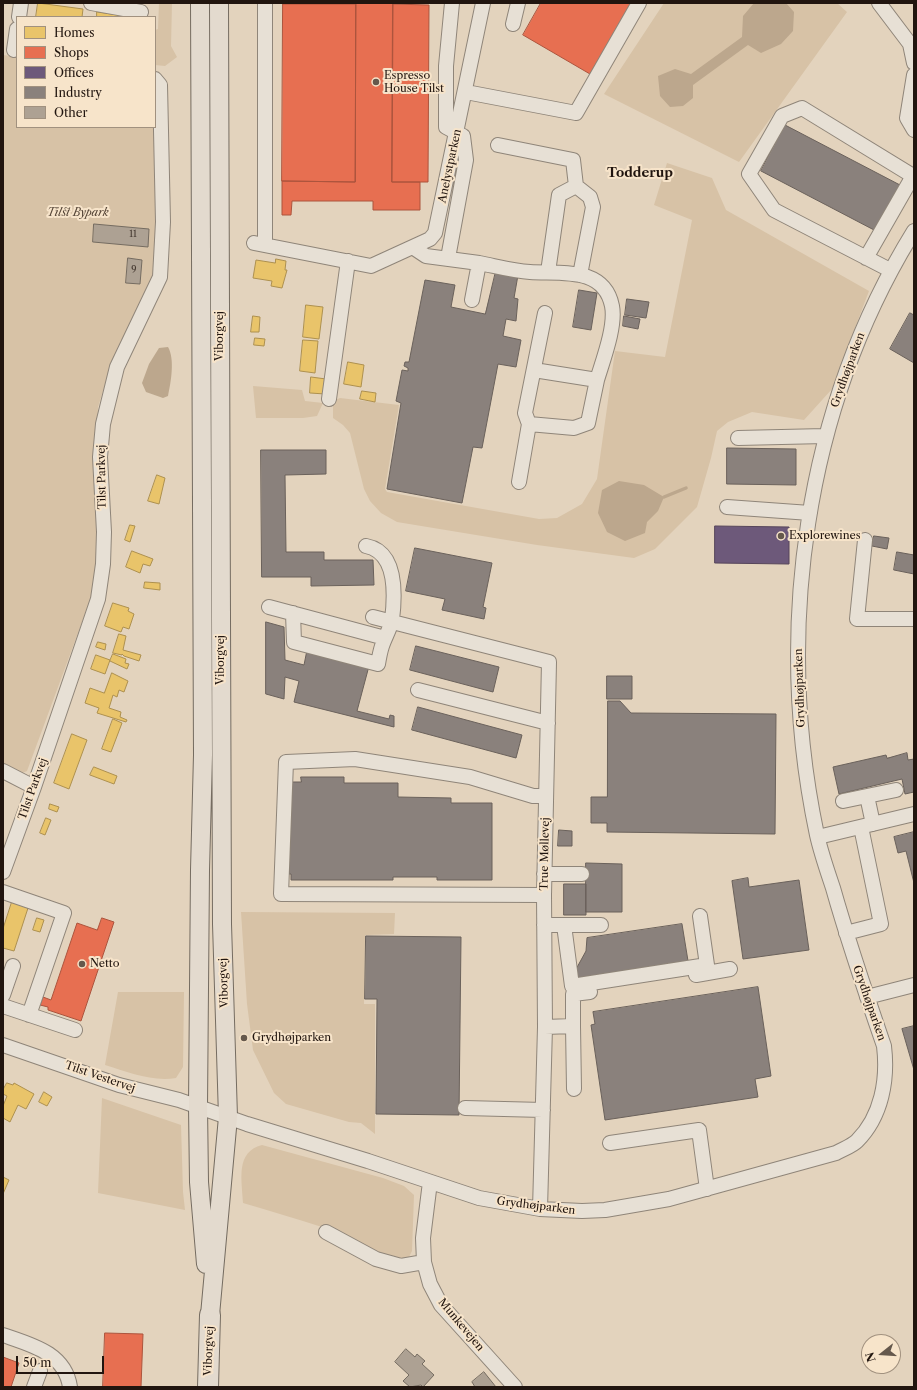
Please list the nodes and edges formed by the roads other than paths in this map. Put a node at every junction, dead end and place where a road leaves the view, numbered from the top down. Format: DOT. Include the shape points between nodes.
graph roads {
  1 [pos="21,3"];
  2 [pos="90,3"];
  3 [pos="200,3"];
  4 [pos="219,3"];
  5 [pos="265,3"];
  6 [pos="452,3"];
  7 [pos="483,3"];
  8 [pos="518,3"];
  9 [pos="639,3"];
  10 [pos="879,3"];
  11 [pos="141,12"];
  12 [pos="19,16"];
  13 [pos="513,24"];
  14 [pos="16,32"];
  15 [pos="11,50"];
  16 [pos="914,63"];
  17 [pos="914,75"];
  18 [pos="156,80"];
  19 [pos="466,92"];
  20 [pos="914,130"];
  21 [pos="457,132"];
  22 [pos="498,145"];
  23 [pos="576,186"];
  24 [pos="914,231"];
  25 [pos="414,248"];
  26 [pos="448,258"];
  27 [pos="866,258"];
  28 [pos="348,261"];
  29 [pos="478,264"];
  30 [pos="890,270"];
  31 [pos="548,272"];
  32 [pos="580,275"];
  33 [pos="472,300"];
  34 [pos="545,313"];
  35 [pos="534,370"];
  36 [pos="597,380"];
  37 [pos="329,399"];
  38 [pos="529,424"];
  39 [pos="825,436"];
  40 [pos="738,438"];
  41 [pos="519,482"];
  42 [pos="728,507"];
  43 [pos="810,513"];
  44 [pos="865,540"];
  45 [pos="366,546"];
  46 [pos="269,607"];
  47 [pos="293,613"];
  48 [pos="373,616"];
  49 [pos="914,619"];
  50 [pos="392,621"];
  51 [pos="385,638"];
  52 [pos="418,690"];
  53 [pos="548,723"];
  54 [pos="3,771"];
  55 [pos="34,788"];
  56 [pos="896,790"];
  57 [pos="546,796"];
  58 [pos="867,796"];
  59 [pos="843,801"];
  60 [pos="914,814"];
  61 [pos="867,825"];
  62 [pos="818,837"];
  63 [pos="3,872"];
  64 [pos="544,874"];
  65 [pos="582,874"];
  66 [pos="3,892"];
  67 [pos="544,895"];
  68 [pos="700,916"];
  69 [pos="601,924"];
  70 [pos="564,925"];
  71 [pos="544,926"];
  72 [pos="846,933"];
  73 [pos="13,966"];
  74 [pos="730,969"];
  75 [pos="914,985"];
  76 [pos="3,995"];
  77 [pos="867,997"];
  78 [pos="3,1006"];
  79 [pos="29,1015"];
  80 [pos="573,1026"];
  81 [pos="545,1027"];
  82 [pos="75,1030"];
  83 [pos="3,1045"];
  84 [pos="574,1089"];
  85 [pos="198,1106"];
  86 [pos="465,1108"];
  87 [pos="543,1110"];
  88 [pos="228,1116"];
  89 [pos="610,1143"];
  90 [pos="430,1182"];
  91 [pos="707,1189"];
  92 [pos="540,1209"];
  93 [pos="326,1232"];
  94 [pos="424,1262"];
  95 [pos="210,1315"];
  96 [pos="3,1335"];
  97 [pos="40,1371"];
  98 [pos="34,1387"];
  99 [pos="70,1387"];
  100 [pos="208,1387"];
  101 [pos="515,1387"];
  1 -- 12 [label="street"];
  2 -- 11 [label="street"];
  3 -- 85 [label="main road, Viborgvej" via="203,755"];
  4 -- 88 [label="main road, Viborgvej" via="222,924"];
  5 -- 28 [label="street, Anelystparken" via="260,244"];
  6 -- 21 [label="street" via="446,66 446,126"];
  7 -- 19 [label="street, Anelystparken"];
  8 -- 13 [label="street"];
  9 -- 19 [label="street" via="576,113"];
  10 -- 16 [label="street" via="910,44"];
  14 -- 15 [label="street"];
  17 -- 20 [label="street" via="907,118"];
  18 -- 55 [label="street, Tilst Parkvej" via="160,85 163,222 160,277 117,367 110,392 103,424 100,457 104,532 98,599"];
  19 -- 21 [label="street, Anelystparken"];
  21 -- 25 [label="street, Anelystparken" via="436,233"];
  21 -- 26 [label="street" via="463,136 466,160"];
  22 -- 23 [label="street" via="573,160"];
  23 -- 31 [label="street" via="559,195"];
  23 -- 32 [label="street" via="590,197 593,207"];
  24 -- 30 [label="street, Grydhøjparken"];
  25 -- 26 [label="street" via="426,256"];
  25 -- 28 [label="street, Anelystparken" via="371,266"];
  26 -- 29 [label="street"];
  27 -- 27 [label="street" via="774,210 749,174 782,116 802,108 913,176"];
  27 -- 30 [label="street"];
  28 -- 37 [label="street"];
  29 -- 31 [label="street" via="530,272"];
  29 -- 33 [label="street"];
  30 -- 39 [label="street, Grydhøjparken" via="858,339"];
  31 -- 32 [label="street"];
  32 -- 36 [label="street" via="588,276 606,288 612,306 611,329"];
  34 -- 35 [label="street"];
  35 -- 36 [label="street"];
  35 -- 38 [label="street" via="525,414"];
  36 -- 38 [label="street" via="588,423 574,428"];
  38 -- 41 [label="street"];
  39 -- 40 [label="street"];
  39 -- 43 [label="street, Grydhøjparken"];
  42 -- 43 [label="street"];
  43 -- 62 [label="street, Grydhøjparken" via="799,596 799,692 804,764"];
  44 -- 49 [label="street" via="857,619"];
  45 -- 50 [label="street" via="378,550 388,564 393,585"];
  46 -- 47 [label="street"];
  47 -- 51 [label="street"];
  47 -- 51 [label="street" via="294,642 378,664"];
  48 -- 50 [label="street, True Møllevej"];
  50 -- 51 [label="street"];
  50 -- 53 [label="street, True Møllevej" via="549,662"];
  52 -- 53 [label="street"];
  53 -- 57 [label="street, True Møllevej"];
  54 -- 55 [label="street"];
  55 -- 63 [label="street, Tilst Parkvej"];
  56 -- 58 [label="street"];
  57 -- 64 [label="street, True Møllevej"];
  57 -- 67 [label="street" via="533,796 470,777 355,759 286,762 281,894"];
  58 -- 59 [label="street"];
  58 -- 61 [label="street"];
  60 -- 61 [label="street"];
  61 -- 62 [label="street"];
  61 -- 72 [label="street" via="880,924"];
  62 -- 72 [label="street, Grydhøjparken"];
  64 -- 65 [label="street"];
  64 -- 67 [label="street, True Møllevej"];
  66 -- 79 [label="street" via="64,913"];
  67 -- 71 [label="street, True Møllevej"];
  68 -- 70 [label="street" via="707,965 572,986"];
  69 -- 70 [label="street"];
  70 -- 71 [label="street"];
  71 -- 81 [label="street, True Møllevej"];
  72 -- 77 [label="street, Grydhøjparken"];
  73 -- 76 [label="street"];
  74 -- 80 [label="street" via="573,994"];
  75 -- 77 [label="street"];
  77 -- 91 [label="street, Grydhøjparken" via="884,1046 886,1065 882,1096 872,1123 857,1142 836,1153"];
  78 -- 79 [label="street"];
  79 -- 82 [label="street"];
  80 -- 81 [label="street"];
  80 -- 84 [label="street"];
  81 -- 87 [label="street, True Møllevej"];
  83 -- 85 [label="street, Tilst Vestervej" via="119,1085"];
  85 -- 88 [label="street, Tilst Vestervej"];
  85 -- 95 [label="main road, Viborgvej" via="200,1182"];
  86 -- 87 [label="street"];
  87 -- 92 [label="street, True Møllevej"];
  88 -- 90 [label="street, Grydhøjparken"];
  88 -- 95 [label="main road, Viborgvej"];
  89 -- 91 [label="street" via="698,1130"];
  90 -- 92 [label="street, Grydhøjparken" via="479,1198"];
  90 -- 94 [label="street, Munkevejen" via="423,1238"];
  91 -- 92 [label="street, Grydhøjparken" via="669,1199 604,1210"];
  93 -- 94 [label="street" via="376,1259 401,1266"];
  94 -- 101 [label="street, Munkevejen" via="430,1284 442,1305"];
  95 -- 100 [label="highway, Viborgvej"];
  96 -- 99 [label="street" via="54,1357 68,1376"];
  97 -- 98 [label="street"];
}
